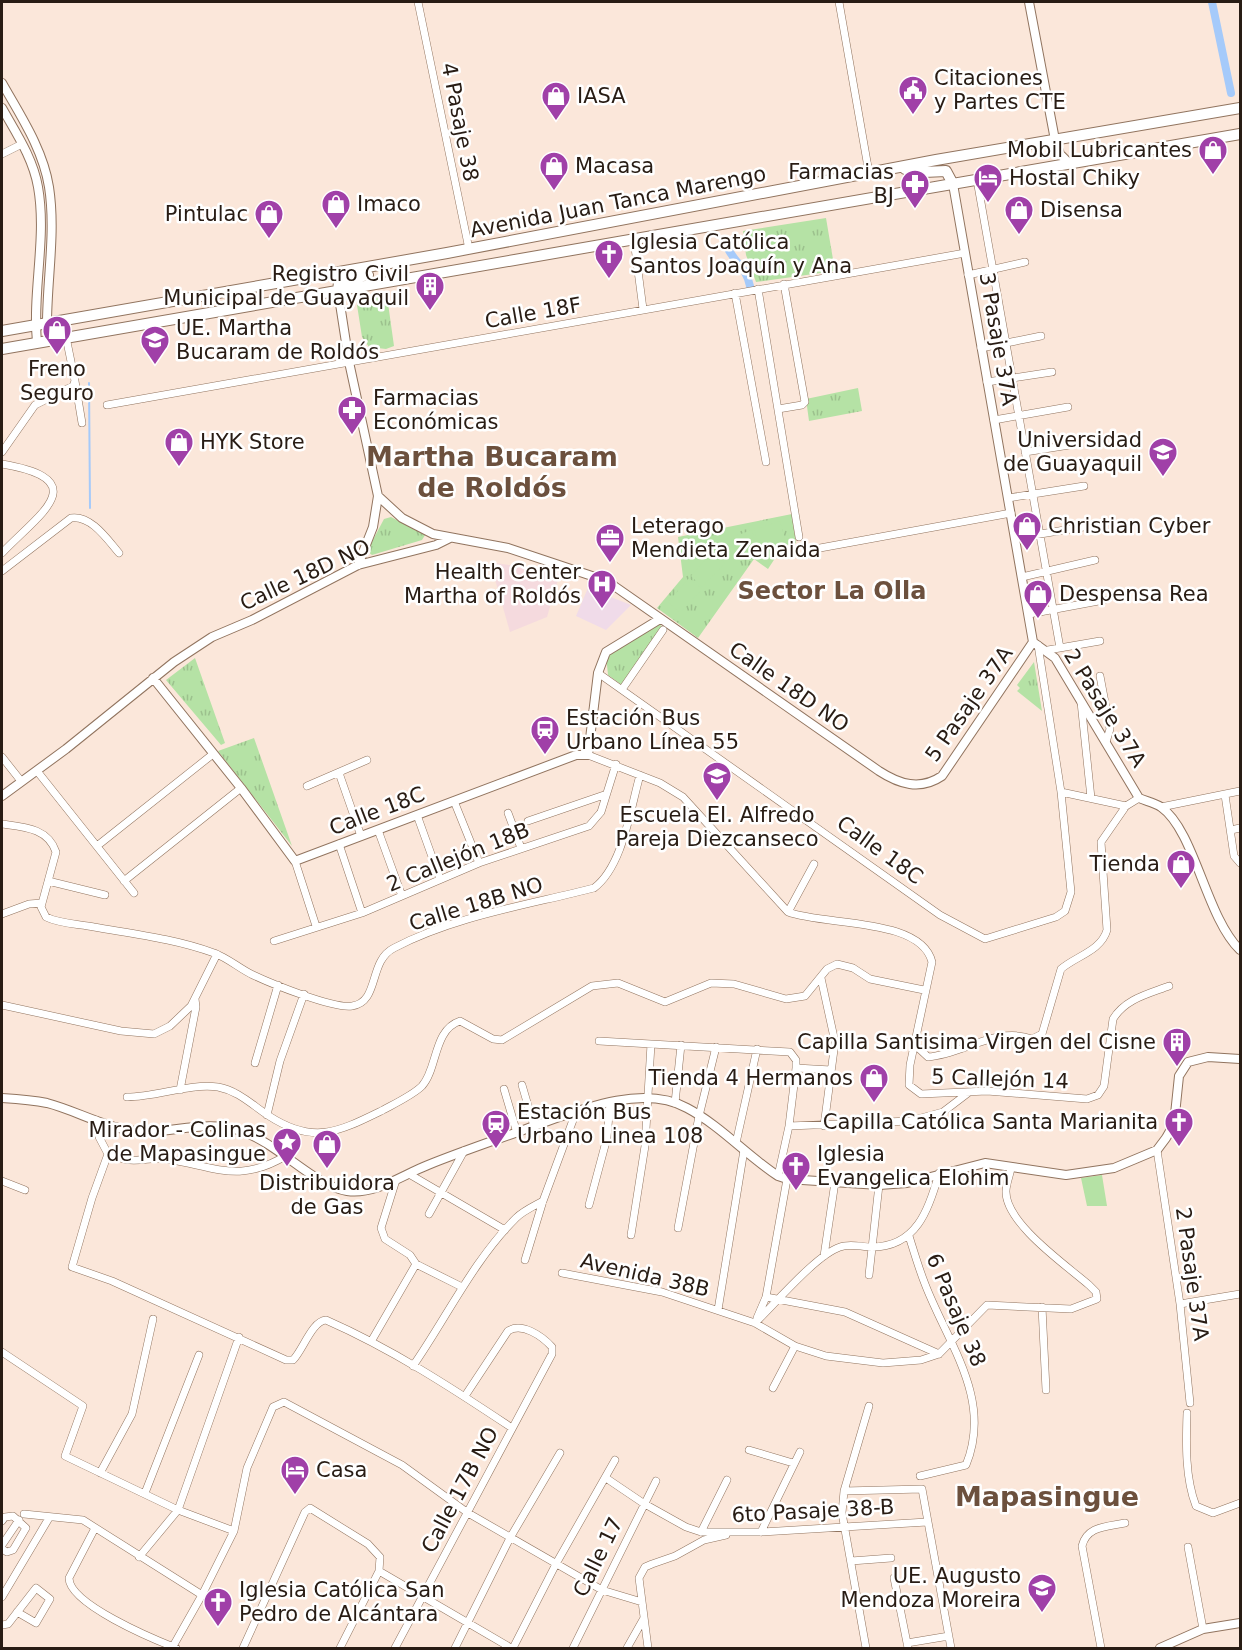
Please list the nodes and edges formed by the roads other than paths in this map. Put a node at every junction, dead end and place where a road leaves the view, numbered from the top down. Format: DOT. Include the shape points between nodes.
graph roads {
  1 [pos="418,2"];
  2 [pos="839,2"];
  3 [pos="1029,2"];
  4 [pos="2,83"];
  5 [pos="2,108"];
  6 [pos="1240,108"];
  7 [pos="1240,134"];
  8 [pos="1055,140"];
  9 [pos="22,144"];
  10 [pos="2,154"];
  11 [pos="1070,164"];
  12 [pos="898,168"];
  13 [pos="869,173"];
  14 [pos="977,180"];
  15 [pos="953,184"];
  16 [pos="634,240"];
  17 [pos="469,249"];
  18 [pos="447,253"];
  19 [pos="965,253"];
  20 [pos="1025,262"];
  21 [pos="993,271"];
  22 [pos="968,275"];
  23 [pos="784,284"];
  24 [pos="758,289"];
  25 [pos="338,291"];
  26 [pos="735,293"];
  27 [pos="643,309"];
  28 [pos="41,325"];
  29 [pos="2,331"];
  30 [pos="1041,336"];
  31 [pos="66,338"];
  32 [pos="37,342"];
  33 [pos="1006,344"];
  34 [pos="981,348"];
  35 [pos="4,351"];
  36 [pos="349,362"];
  37 [pos="1052,372"];
  38 [pos="1012,378"];
  39 [pos="75,381"];
  40 [pos="987,382"];
  41 [pos="106,405"];
  42 [pos="1068,407"];
  43 [pos="778,409"];
  44 [pos="1019,415"];
  45 [pos="994,420"];
  46 [pos="82,423"];
  47 [pos="1076,444"];
  48 [pos="2,452"];
  49 [pos="1025,452"];
  50 [pos="766,462"];
  51 [pos="2,464"];
  52 [pos="1084,486"];
  53 [pos="1033,494"];
  54 [pos="378,496"];
  55 [pos="1008,498"];
  56 [pos="1011,513"];
  57 [pos="1090,526"];
  58 [pos="1040,534"];
  59 [pos="799,537"];
  60 [pos="450,538"];
  61 [pos="1015,538"];
  62 [pos="820,548"];
  63 [pos="3,551"];
  64 [pos="119,553"];
  65 [pos="15,560"];
  66 [pos="1095,560"];
  67 [pos="358,565"];
  68 [pos="2,571"];
  69 [pos="1046,572"];
  70 [pos="1022,577"];
  71 [pos="1104,600"];
  72 [pos="1053,610"];
  73 [pos="1029,614"];
  74 [pos="660,619"];
  75 [pos="663,630"];
  76 [pos="1100,641"];
  77 [pos="1036,644"];
  78 [pos="1060,648"];
  79 [pos="1048,650"];
  80 [pos="598,673"];
  81 [pos="1100,675"];
  82 [pos="153,678"];
  83 [pos="623,688"];
  84 [pos="1080,699"];
  85 [pos="1106,742"];
  86 [pos="213,754"];
  87 [pos="588,755"];
  88 [pos="2,757"];
  89 [pos="367,760"];
  90 [pos="615,764"];
  91 [pos="37,771"];
  92 [pos="339,773"];
  93 [pos="640,775"];
  94 [pos="21,781"];
  95 [pos="930,782"];
  96 [pos="307,786"];
  97 [pos="241,788"];
  98 [pos="1240,791"];
  99 [pos="1060,792"];
  100 [pos="604,795"];
  101 [pos="1226,795"];
  102 [pos="2,796"];
  103 [pos="1091,798"];
  104 [pos="1139,798"];
  105 [pos="454,801"];
  106 [pos="1126,806"];
  107 [pos="1161,807"];
  108 [pos="508,813"];
  109 [pos="417,815"];
  110 [pos="528,821"];
  111 [pos="2,824"];
  112 [pos="1240,828"];
  113 [pos="378,830"];
  114 [pos="1231,830"];
  115 [pos="361,836"];
  116 [pos="339,844"];
  117 [pos="96,846"];
  118 [pos="521,848"];
  119 [pos="295,861"];
  120 [pos="479,863"];
  121 [pos="1240,863"];
  122 [pos="814,864"];
  123 [pos="440,879"];
  124 [pos="124,880"];
  125 [pos="48,881"];
  126 [pos="134,893"];
  127 [pos="105,895"];
  128 [pos="402,896"];
  129 [pos="42,903"];
  130 [pos="788,912"];
  131 [pos="362,913"];
  132 [pos="2,914"];
  133 [pos="316,926"];
  134 [pos="274,941"];
  135 [pos="1240,950"];
  136 [pos="218,954"];
  137 [pos="821,978"];
  138 [pos="278,986"];
  139 [pos="1169,986"];
  140 [pos="924,990"];
  141 [pos="304,994"];
  142 [pos="194,999"];
  143 [pos="2,1005"];
  144 [pos="599,1041"];
  145 [pos="651,1044"];
  146 [pos="914,1044"];
  147 [pos="681,1045"];
  148 [pos="716,1047"];
  149 [pos="757,1049"];
  150 [pos="1240,1059"];
  151 [pos="255,1063"];
  152 [pos="796,1068"];
  153 [pos="831,1070"];
  154 [pos="522,1085"];
  155 [pos="504,1089"];
  156 [pos="180,1090"];
  157 [pos="968,1094"];
  158 [pos="128,1097"];
  159 [pos="2,1098"];
  160 [pos="646,1100"];
  161 [pos="610,1103"];
  162 [pos="675,1103"];
  163 [pos="576,1112"];
  164 [pos="267,1115"];
  165 [pos="699,1116"];
  166 [pos="96,1120"];
  167 [pos="534,1126"];
  168 [pos="789,1126"];
  169 [pos="824,1126"];
  170 [pos="517,1132"];
  171 [pos="736,1143"];
  172 [pos="744,1150"];
  173 [pos="1157,1150"];
  174 [pos="464,1151"];
  175 [pos="108,1154"];
  176 [pos="287,1155"];
  177 [pos="1011,1168"];
  178 [pos="939,1173"];
  179 [pos="409,1174"];
  180 [pos="782,1177"];
  181 [pos="396,1180"];
  182 [pos="2,1181"];
  183 [pos="835,1182"];
  184 [pos="879,1185"];
  185 [pos="25,1190"];
  186 [pos="442,1193"];
  187 [pos="543,1201"];
  188 [pos="590,1205"];
  189 [pos="429,1214"];
  190 [pos="678,1228"];
  191 [pos="505,1230"];
  192 [pos="631,1235"];
  193 [pos="909,1236"];
  194 [pos="872,1247"];
  195 [pos="824,1256"];
  196 [pos="525,1260"];
  197 [pos="416,1264"];
  198 [pos="562,1273"];
  199 [pos="869,1275"];
  200 [pos="462,1287"];
  201 [pos="1240,1294"];
  202 [pos="766,1297"];
  203 [pos="778,1300"];
  204 [pos="1180,1304"];
  205 [pos="1042,1307"];
  206 [pos="718,1310"];
  207 [pos="153,1319"];
  208 [pos="755,1323"];
  209 [pos="239,1338"];
  210 [pos="372,1340"];
  211 [pos="952,1341"];
  212 [pos="795,1346"];
  213 [pos="2,1352"];
  214 [pos="939,1354"];
  215 [pos="199,1355"];
  216 [pos="414,1366"];
  217 [pos="773,1388"];
  218 [pos="1046,1390"];
  219 [pos="465,1396"];
  220 [pos="1190,1403"];
  221 [pos="869,1406"];
  222 [pos="1187,1413"];
  223 [pos="512,1428"];
  224 [pos="749,1450"];
  225 [pos="800,1452"];
  226 [pos="560,1453"];
  227 [pos="615,1460"];
  228 [pos="793,1463"];
  229 [pos="100,1473"];
  230 [pos="920,1476"];
  231 [pos="606,1479"];
  232 [pos="727,1480"];
  233 [pos="656,1481"];
  234 [pos="844,1491"];
  235 [pos="145,1493"];
  236 [pos="643,1503"];
  237 [pos="1240,1503"];
  238 [pos="178,1510"];
  239 [pos="468,1513"];
  240 [pos="21,1517"];
  241 [pos="49,1518"];
  242 [pos="2,1521"];
  243 [pos="927,1522"];
  244 [pos="1125,1523"];
  245 [pos="843,1526"];
  246 [pos="95,1528"];
  247 [pos="234,1531"];
  248 [pos="701,1532"];
  249 [pos="741,1532"];
  250 [pos="761,1532"];
  251 [pos="510,1538"];
  252 [pos="2,1547"];
  253 [pos="1188,1547"];
  254 [pos="139,1557"];
  255 [pos="891,1558"];
  256 [pos="851,1561"];
  257 [pos="557,1562"];
  258 [pos="379,1571"];
  259 [pos="894,1578"];
  260 [pos="602,1590"];
  261 [pos="202,1595"];
  262 [pos="2,1597"];
  263 [pos="422,1598"];
  264 [pos="642,1602"];
  265 [pos="17,1612"];
  266 [pos="644,1618"];
  267 [pos="1240,1623"];
  268 [pos="468,1624"];
  269 [pos="2,1625"];
  270 [pos="1203,1629"];
  271 [pos="949,1636"];
  272 [pos="907,1646"];
  273 [pos="174,1648"];
  274 [pos="243,1648"];
  275 [pos="340,1648"];
  276 [pos="395,1648"];
  277 [pos="455,1648"];
  278 [pos="512,1648"];
  279 [pos="573,1648"];
  280 [pos="627,1648"];
  281 [pos="648,1648"];
  282 [pos="866,1648"];
  283 [pos="951,1648"];
  284 [pos="1101,1648"];
  285 [pos="1160,1648"];
  1 -- 17 [label="street, 4 Pasaje 38"];
  2 -- 13 [label="street"];
  3 -- 8 [label="street"];
  4 -- 28 [label="street" via="32,138 49,186 51,260"];
  5 -- 9 [label="street"];
  6 -- 8 [label="main road, Avenida Juan Tanca Marengo"];
  7 -- 11 [label="main road, Avenida Juan Tanca Marengo"];
  8 -- 11 [label="street" via="1060,154"];
  8 -- 12 [label="main road, Avenida Juan Tanca Marengo"];
  9 -- 10 [label="street"];
  9 -- 28 [label="street" via="32,165 40,207"];
  11 -- 14 [label="main road, Avenida Juan Tanca Marengo"];
  12 -- 13 [label="main road, Avenida Juan Tanca Marengo"];
  12 -- 15 [label="main road" via="943,170 949,173"];
  13 -- 17 [label="main road, Avenida Juan Tanca Marengo"];
  14 -- 15 [label="main road, Avenida Juan Tanca Marengo"];
  14 -- 21 [label="street"];
  15 -- 16 [label="main road, Avenida Juan Tanca Marengo"];
  15 -- 19 [label="street, 3 Pasaje 37A"];
  16 -- 25 [label="main road, Avenida Juan Tanca Marengo"];
  16 -- 27 [label="street"];
  17 -- 18 [label="main road, Avenida Juan Tanca Marengo"];
  18 -- 25 [label="main road" via="428,262 343,280"];
  18 -- 28 [label="main road, Avenida Juan Tanca Marengo"];
  19 -- 22 [label="street, 3 Pasaje 37A"];
  19 -- 23 [label="street, Calle 18F"];
  20 -- 21 [label="street"];
  21 -- 22 [label="street"];
  21 -- 33 [label="street"];
  22 -- 34 [label="street, 3 Pasaje 37A"];
  23 -- 24 [label="street, Calle 18F"];
  23 -- 43 [label="street" via="804,404"];
  24 -- 26 [label="street, Calle 18F"];
  24 -- 43 [label="street"];
  25 -- 31 [label="main road, Avenida Juan Tanca Marengo"];
  25 -- 36 [label="street"];
  26 -- 27 [label="street, Calle 18F"];
  26 -- 50 [label="street"];
  27 -- 36 [label="street, Calle 18F"];
  28 -- 29 [label="main road, Avenida Juan Tanca Marengo"];
  28 -- 32 [label="street"];
  30 -- 33 [label="street"];
  31 -- 32 [label="main road, Avenida Juan Tanca Marengo"];
  31 -- 39 [label="street"];
  32 -- 35 [label="main road, Avenida Juan Tanca Marengo"];
  33 -- 34 [label="street"];
  33 -- 38 [label="street"];
  34 -- 40 [label="street, 3 Pasaje 37A"];
  36 -- 41 [label="street, Calle 18F"];
  36 -- 54 [label="street"];
  37 -- 38 [label="street"];
  38 -- 40 [label="street"];
  38 -- 44 [label="street"];
  39 -- 46 [label="street"];
  39 -- 48 [label="street" via="69,389 35,405"];
  40 -- 45 [label="street, 3 Pasaje 37A"];
  42 -- 44 [label="street"];
  43 -- 59 [label="street"];
  44 -- 45 [label="street"];
  44 -- 49 [label="street"];
  45 -- 55 [label="street, 3 Pasaje 37A"];
  47 -- 49 [label="street"];
  49 -- 53 [label="street"];
  51 -- 63 [label="street" via="39,472 52,490 49,507"];
  52 -- 53 [label="street"];
  53 -- 55 [label="street"];
  53 -- 58 [label="street"];
  54 -- 60 [label="street" via="417,527"];
  54 -- 67 [label="street" via="373,527"];
  55 -- 56 [label="street, 3 Pasaje 37A"];
  56 -- 61 [label="street, 3 Pasaje 37A"];
  56 -- 62 [label="street"];
  57 -- 58 [label="street"];
  58 -- 61 [label="street"];
  58 -- 69 [label="street"];
  60 -- 67 [label="street, Calle 18D NO"];
  60 -- 74 [label="street, Calle 18D NO" via="508,548 589,573 607,581"];
  61 -- 70 [label="street, 3 Pasaje 37A"];
  63 -- 65 [label="street"];
  64 -- 65 [label="street" via="90,522 78,516 64,521"];
  65 -- 68 [label="street"];
  66 -- 69 [label="street"];
  67 -- 82 [label="street, Calle 18D NO" via="212,637"];
  69 -- 70 [label="street"];
  69 -- 72 [label="street"];
  70 -- 73 [label="street, 3 Pasaje 37A"];
  71 -- 72 [label="street"];
  72 -- 73 [label="street"];
  72 -- 78 [label="street"];
  73 -- 77 [label="street, 3 Pasaje 37A"];
  74 -- 80 [label="street" via="606,652"];
  74 -- 95 [label="street, Calle 18D NO" via="895,781 904,785"];
  75 -- 83 [label="street"];
  76 -- 78 [label="street"];
  77 -- 79 [label="street, 2 Pasaje 37A"];
  77 -- 95 [label="street, 5 Pasaje 37A" via="942,776"];
  77 -- 99 [label="street"];
  78 -- 79 [label="street"];
  79 -- 84 [label="street, 2 Pasaje 37A"];
  80 -- 83 [label="street, Calle 18C"];
  80 -- 87 [label="street"];
  81 -- 85 [label="street" via="1110,729"];
  82 -- 86 [label="street"];
  82 -- 91 [label="street, Calle 18D NO"];
  83 -- 99 [label="street, Calle 18C" via="940,915 985,939 1045,923 1065,911 1071,892"];
  84 -- 85 [label="street, 2 Pasaje 37A"];
  84 -- 103 [label="street"];
  85 -- 104 [label="street, 2 Pasaje 37A"];
  86 -- 97 [label="street"];
  86 -- 117 [label="street"];
  87 -- 90 [label="street"];
  87 -- 105 [label="street, Calle 18C" via="576,755"];
  88 -- 94 [label="street"];
  89 -- 92 [label="street"];
  90 -- 93 [label="street"];
  90 -- 100 [label="street, 2 Callejón 18B"];
  91 -- 94 [label="street, Calle 18D NO"];
  91 -- 117 [label="street"];
  92 -- 96 [label="street"];
  92 -- 115 [label="street"];
  93 -- 130 [label="street" via="683,797"];
  93 -- 141 [label="street, Calle 18B NO" via="614,863 606,879 594,888 439,929 393,948 378,962 368,997 362,1003 339,1006"];
  94 -- 102 [label="street, Calle 18D NO"];
  97 -- 119 [label="street"];
  97 -- 124 [label="street"];
  98 -- 101 [label="street"];
  99 -- 103 [label="street"];
  100 -- 110 [label="street"];
  100 -- 118 [label="street, 2 Callejón 18B" via="601,812 589,826"];
  101 -- 107 [label="street"];
  101 -- 114 [label="street"];
  103 -- 106 [label="street"];
  104 -- 106 [label="street"];
  104 -- 107 [label="street"];
  105 -- 109 [label="street, Calle 18C"];
  105 -- 120 [label="street"];
  106 -- 146 [label="street" via="1101,842 1105,937 1061,969 1042,1034 1032,1039 1012,1034 994,1037 928,1057"];
  107 -- 135 [label="street" via="1182,833 1223,925"];
  108 -- 118 [label="street"];
  109 -- 113 [label="street, Calle 18C"];
  109 -- 123 [label="street"];
  111 -- 125 [label="street" via="32,828 53,843 56,852"];
  112 -- 114 [label="street"];
  113 -- 115 [label="street, Calle 18C"];
  113 -- 128 [label="street"];
  114 -- 121 [label="street" via="1234,856"];
  115 -- 116 [label="street, Calle 18C"];
  116 -- 119 [label="street, Calle 18C"];
  116 -- 131 [label="street"];
  117 -- 124 [label="street"];
  118 -- 120 [label="street, 2 Callejón 18B"];
  119 -- 133 [label="street"];
  120 -- 123 [label="street, 2 Callejón 18B"];
  122 -- 130 [label="street"];
  123 -- 128 [label="street, 2 Callejón 18B"];
  124 -- 126 [label="street"];
  125 -- 127 [label="street"];
  125 -- 129 [label="street"];
  128 -- 131 [label="street, 2 Callejón 18B"];
  129 -- 132 [label="street"];
  129 -- 136 [label="street, Calle 18B NO" via="41,911 50,919 192,945"];
  130 -- 140 [label="street" via="873,925 915,939 930,951 932,962"];
  131 -- 133 [label="street, 2 Callejón 18B"];
  133 -- 134 [label="street, 2 Callejón 18B"];
  136 -- 138 [label="street, Calle 18B NO"];
  136 -- 142 [label="street"];
  137 -- 140 [label="street" via="837,964 870,979"];
  137 -- 153 [label="street" via="835,1042"];
  137 -- 164 [label="street" via="805,996 786,999 730,983 711,983 665,1002 618,983 592,986 502,1040 459,1021 452,1024 442,1036 422,1086 335,1131 312,1135"];
  138 -- 141 [label="street, Calle 18B NO"];
  138 -- 151 [label="street"];
  139 -- 157 [label="street, 5 Callejón 14" via="1119,1009 1113,1019 1104,1086 1098,1095 1087,1099 1020,1092"];
  140 -- 146 [label="street"];
  141 -- 164 [label="street" via="280,1061"];
  142 -- 143 [label="street" via="170,1026 154,1034"];
  142 -- 156 [label="street" via="196,1007"];
  144 -- 145 [label="street"];
  145 -- 147 [label="street"];
  145 -- 160 [label="street"];
  146 -- 157 [label="street, 5 Callejón 14" via="909,1080 915,1091"];
  147 -- 148 [label="street"];
  147 -- 162 [label="street"];
  148 -- 149 [label="street"];
  148 -- 165 [label="street"];
  149 -- 152 [label="street" via="790,1052"];
  149 -- 171 [label="street"];
  150 -- 173 [label="street" via="1208,1057 1188,1062 1181,1069 1174,1124"];
  152 -- 153 [label="street"];
  152 -- 168 [label="street"];
  153 -- 169 [label="street"];
  154 -- 167 [label="street"];
  155 -- 170 [label="street"];
  156 -- 158 [label="street"];
  156 -- 164 [label="street" via="218,1087 235,1092"];
  157 -- 169 [label="street" via="927,1118"];
  159 -- 166 [label="street" via="48,1103"];
  160 -- 161 [label="street"];
  160 -- 162 [label="street"];
  160 -- 192 [label="street" via="645,1146"];
  161 -- 163 [label="street"];
  161 -- 188 [label="street" via="607,1138"];
  162 -- 165 [label="street"];
  163 -- 167 [label="street"];
  163 -- 187 [label="street"];
  165 -- 171 [label="street"];
  165 -- 190 [label="street"];
  166 -- 175 [label="street"];
  166 -- 176 [label="street" via="148,1132 186,1126 239,1130"];
  167 -- 170 [label="street"];
  168 -- 169 [label="street"];
  168 -- 180 [label="street"];
  170 -- 174 [label="street"];
  171 -- 172 [label="street"];
  172 -- 180 [label="street"];
  172 -- 206 [label="street"];
  173 -- 177 [label="street" via="1114,1168 1066,1175"];
  173 -- 204 [label="street, 2 Pasaje 37A"];
  174 -- 179 [label="street"];
  174 -- 186 [label="street"];
  175 -- 176 [label="street" via="129,1160 166,1159 222,1171 255,1171"];
  175 -- 209 [label="street" via="72,1267"];
  176 -- 181 [label="street" via="320,1181 347,1191 376,1188"];
  177 -- 178 [label="street" via="985,1163"];
  177 -- 205 [label="street" via="1006,1191 1009,1205 1022,1226 1096,1292 1097,1299 1071,1309"];
  178 -- 184 [label="street" via="907,1183"];
  178 -- 193 [label="street, 6 Pasaje 38" via="931,1204"];
  179 -- 181 [label="street"];
  179 -- 186 [label="street"];
  180 -- 183 [label="street"];
  180 -- 202 [label="street"];
  181 -- 197 [label="street" via="382,1234"];
  182 -- 185 [label="street"];
  183 -- 184 [label="street"];
  183 -- 195 [label="street"];
  184 -- 194 [label="street"];
  186 -- 189 [label="street"];
  186 -- 191 [label="street"];
  187 -- 191 [label="street" via="517,1216"];
  187 -- 196 [label="street"];
  191 -- 200 [label="street"];
  193 -- 194 [label="street" via="896,1244"];
  193 -- 211 [label="street, 6 Pasaje 38" via="925,1285"];
  194 -- 195 [label="street" via="840,1246"];
  194 -- 199 [label="street"];
  195 -- 203 [label="street"];
  197 -- 200 [label="street"];
  197 -- 210 [label="street"];
  198 -- 206 [label="street, Avenida 38B" via="662,1292"];
  200 -- 216 [label="street"];
  201 -- 204 [label="street"];
  202 -- 203 [label="street"];
  202 -- 208 [label="street"];
  203 -- 208 [label="street"];
  203 -- 214 [label="street" via="845,1312"];
  204 -- 220 [label="street, 2 Pasaje 37A"];
  205 -- 211 [label="street" via="987,1305"];
  205 -- 218 [label="street"];
  206 -- 208 [label="street, Avenida 38B"];
  207 -- 229 [label="street" via="132,1414"];
  208 -- 212 [label="street, Avenida 38B"];
  209 -- 210 [label="street" via="286,1360 299,1354 321,1320"];
  209 -- 238 [label="street"];
  210 -- 216 [label="street"];
  211 -- 214 [label="street"];
  211 -- 230 [label="street, 6 Pasaje 38" via="972,1394 973,1448 966,1465"];
  212 -- 214 [label="street, Avenida 38B" via="826,1356 883,1363 921,1360"];
  212 -- 217 [label="street"];
  213 -- 229 [label="street" via="83,1406 65,1456"];
  215 -- 235 [label="street"];
  216 -- 219 [label="street"];
  219 -- 223 [label="street"];
  219 -- 223 [label="street, Calle 17B NO" via="508,1331 523,1327 552,1347 552,1354"];
  221 -- 234 [label="street"];
  222 -- 237 [label="street" via="1188,1456 1196,1506 1214,1513"];
  223 -- 239 [label="street, Calle 17B NO"];
  224 -- 228 [label="street"];
  225 -- 228 [label="street"];
  226 -- 251 [label="street"];
  227 -- 231 [label="street"];
  228 -- 250 [label="street"];
  229 -- 235 [label="street"];
  231 -- 236 [label="street"];
  231 -- 257 [label="street"];
  232 -- 248 [label="street"];
  233 -- 236 [label="street, Calle 17"];
  234 -- 243 [label="street" via="922,1490"];
  234 -- 245 [label="street"];
  235 -- 238 [label="street"];
  236 -- 248 [label="street"];
  236 -- 260 [label="street, Calle 17"];
  238 -- 247 [label="street"];
  238 -- 254 [label="street"];
  239 -- 247 [label="street" via="402,1465 284,1402 273,1407 247,1468"];
  239 -- 251 [label="street"];
  239 -- 263 [label="street, Calle 17B NO"];
  240 -- 241 [label="street"];
  240 -- 242 [label="street" via="9,1515"];
  240 -- 252 [label="street"];
  240 -- 252 [label="street" via="26,1530 13,1550 7,1552"];
  241 -- 246 [label="street" via="83,1520"];
  241 -- 262 [label="street"];
  243 -- 245 [label="street, 6to Pasaje 38-B"];
  243 -- 271 [label="street"];
  244 -- 284 [label="street" via="1092,1530 1084,1537 1082,1546"];
  245 -- 250 [label="street, 6to Pasaje 38-B"];
  245 -- 256 [label="street"];
  246 -- 254 [label="street"];
  246 -- 273 [label="street" via="69,1578 70,1584 79,1596 102,1612"];
  247 -- 261 [label="street"];
  248 -- 249 [label="street, 6to Pasaje 38-B"];
  249 -- 250 [label="street, 6to Pasaje 38-B"];
  249 -- 264 [label="street" via="704,1540 645,1567 639,1578"];
  251 -- 257 [label="street"];
  251 -- 268 [label="street"];
  253 -- 270 [label="street"];
  254 -- 261 [label="street"];
  255 -- 256 [label="street"];
  256 -- 282 [label="street"];
  257 -- 260 [label="street"];
  257 -- 278 [label="street"];
  258 -- 263 [label="street"];
  258 -- 274 [label="street" via="380,1557 368,1544 310,1508"];
  258 -- 275 [label="street"];
  259 -- 272 [label="street"];
  260 -- 264 [label="street"];
  260 -- 279 [label="street, Calle 17"];
  261 -- 273 [label="street"];
  263 -- 268 [label="street"];
  263 -- 276 [label="street, Calle 17B NO"];
  264 -- 266 [label="street"];
  265 -- 265 [label="street" via="36,1623 50,1599 36,1588"];
  265 -- 269 [label="street" via="8,1624"];
  266 -- 280 [label="street"];
  266 -- 281 [label="street"];
  267 -- 270 [label="street"];
  268 -- 277 [label="street"];
  268 -- 278 [label="street"];
  270 -- 285 [label="street"];
  271 -- 272 [label="street"];
  271 -- 283 [label="street"];
}
